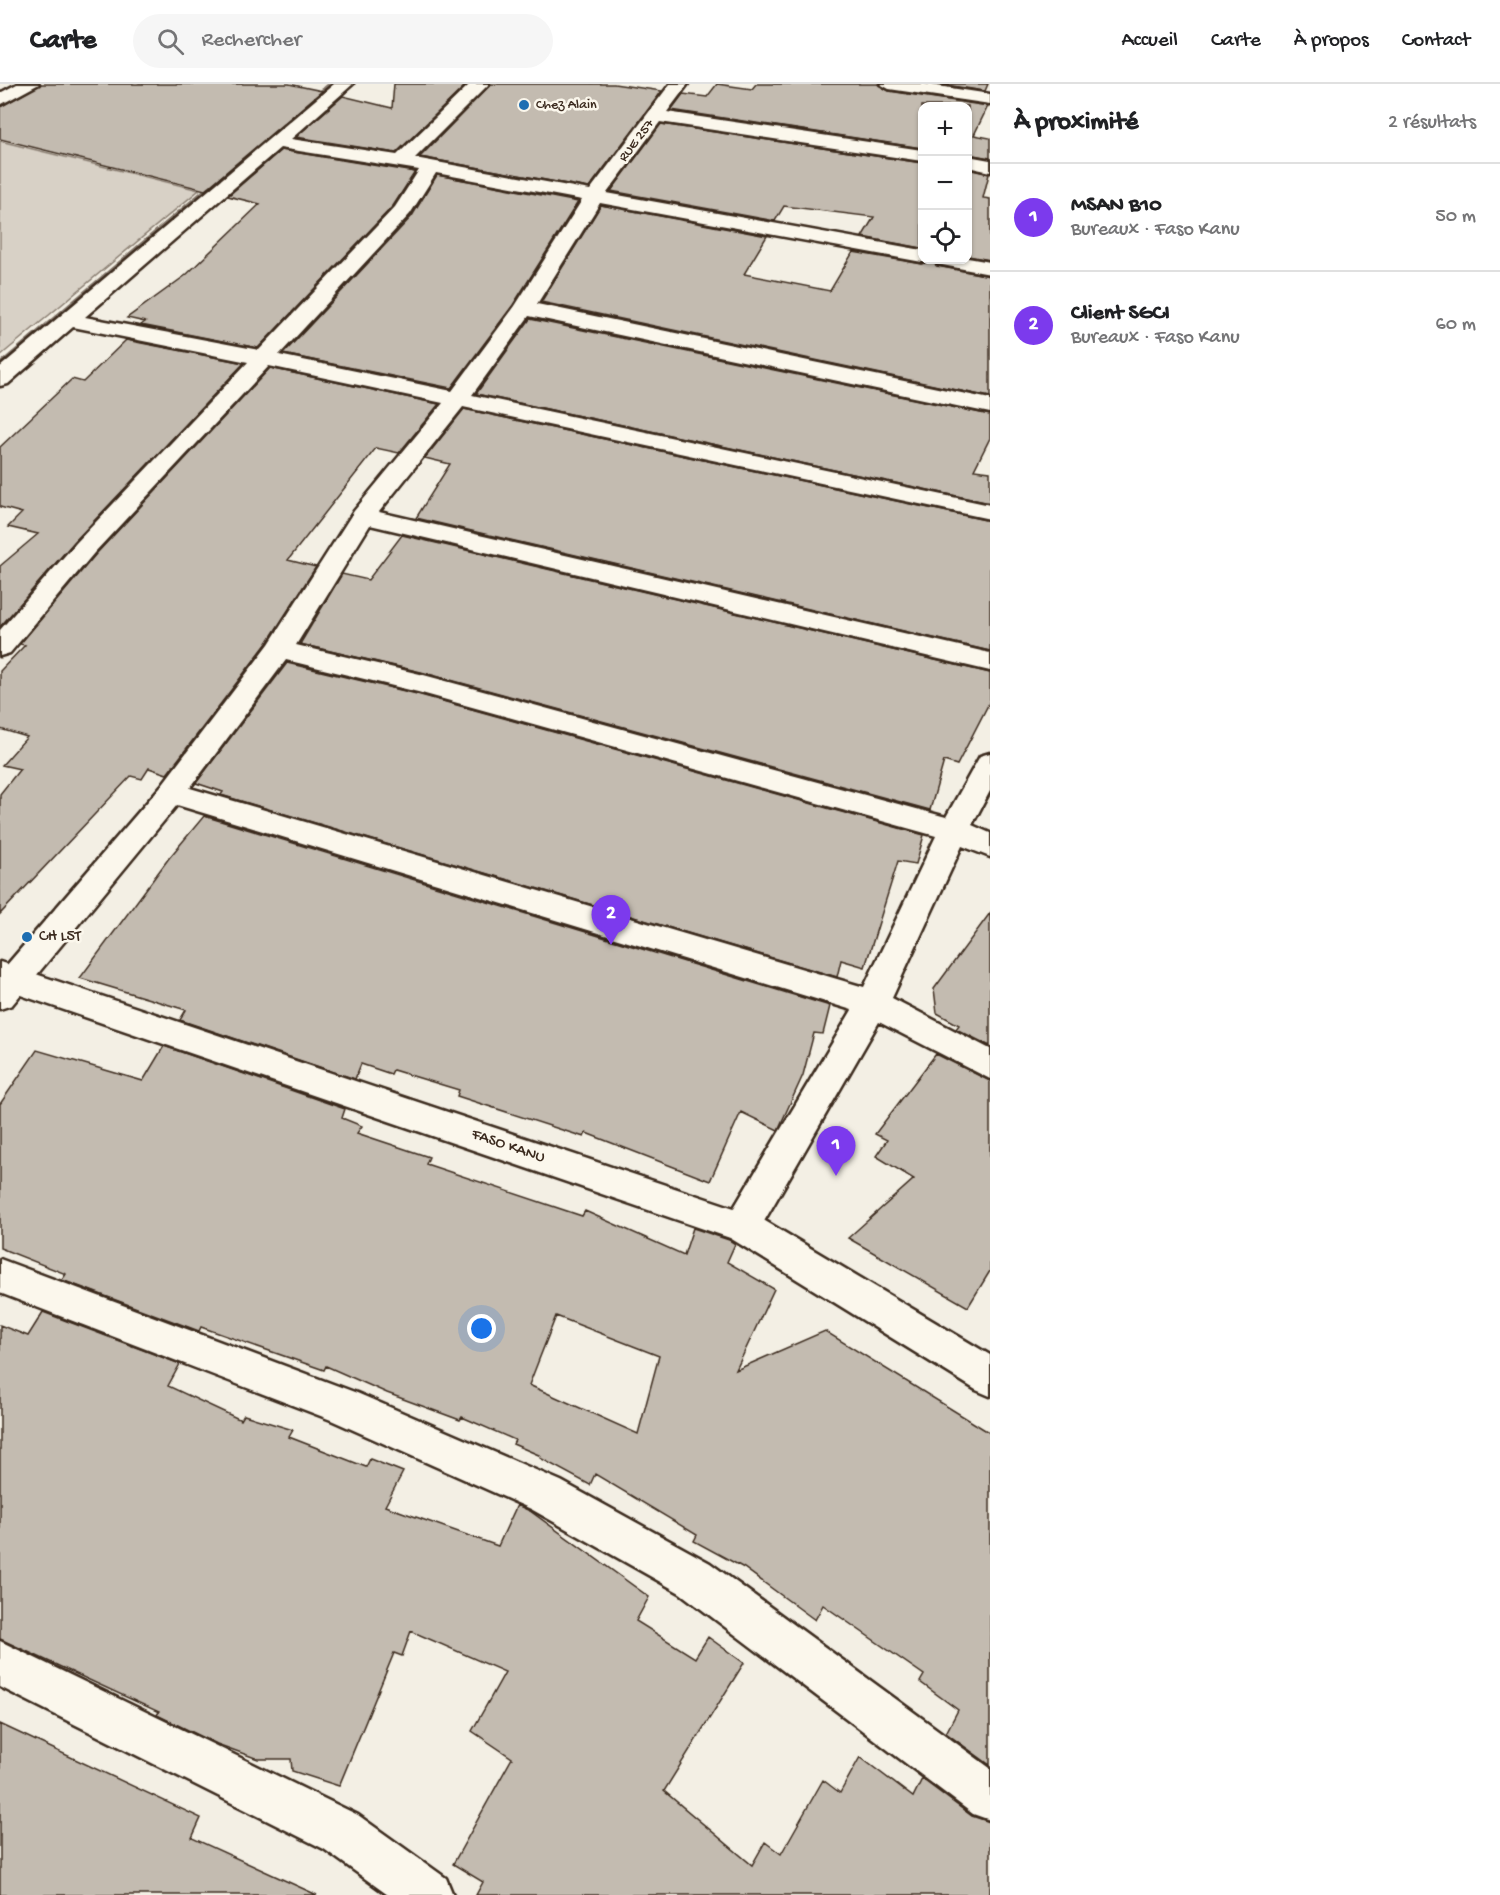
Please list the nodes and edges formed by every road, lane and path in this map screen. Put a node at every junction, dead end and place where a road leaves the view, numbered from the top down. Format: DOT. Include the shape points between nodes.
graph roads {
  1 [pos="30,84"];
  2 [pos="345,84"];
  3 [pos="480,84"];
  4 [pos="679,84"];
  5 [pos="889,84"];
  6 [pos="0,99"];
  7 [pos="990,99"];
  8 [pos="656,116"];
  9 [pos="276,142"];
  10 [pos="918,154"];
  11 [pos="401,161"];
  12 [pos="972,163"];
  13 [pos="990,166"];
  14 [pos="430,167"];
  15 [pos="594,197"];
  16 [pos="918,255"];
  17 [pos="967,264"];
  18 [pos="990,268"];
  19 [pos="524,308"];
  20 [pos="68,320"];
  21 [pos="264,358"];
  22 [pos="0,379"];
  23 [pos="457,400"];
  24 [pos="990,406"];
  25 [pos="990,512"];
  26 [pos="363,516"];
  27 [pos="0,647"];
  28 [pos="279,650"];
  29 [pos="990,662"];
  30 [pos="990,763"];
  31 [pos="171,793"];
  32 [pos="954,830"];
  33 [pos="990,846"];
  34 [pos="4,983"];
  35 [pos="873,1003"];
  36 [pos="990,1065"];
  37 [pos="742,1226"];
  38 [pos="0,1275"];
  39 [pos="990,1377"];
  40 [pos="0,1663"];
  41 [pos="990,1797"];
  42 [pos="429,1895"];
  1 -- 6 [label="street"];
  2 -- 9 [label="street"];
  3 -- 11 [label="street"];
  4 -- 8 [label="street, RUE 257"];
  5 -- 7 [label="street"];
  8 -- 10 [label="street"];
  8 -- 15 [label="street, RUE 257"];
  9 -- 11 [label="street"];
  9 -- 20 [label="street"];
  11 -- 14 [label="street"];
  12 -- 13 [label="street"];
  14 -- 15 [label="street"];
  14 -- 21 [label="street" via="403,210"];
  15 -- 16 [label="street"];
  15 -- 19 [label="street, RUE 257"];
  17 -- 18 [label="street"];
  19 -- 23 [label="street, RUE 257"];
  19 -- 24 [label="street"];
  20 -- 21 [label="street"];
  20 -- 22 [label="street"];
  21 -- 23 [label="street"];
  21 -- 27 [label="street" via="85,548"];
  23 -- 25 [label="street"];
  23 -- 26 [label="street, RUE 257"];
  26 -- 28 [label="street, RUE 257"];
  26 -- 29 [label="street"];
  28 -- 31 [label="street, RUE 257"];
  28 -- 32 [label="street" via="420,683"];
  30 -- 32 [label="street"];
  31 -- 34 [label="street, RUE 257"];
  31 -- 35 [label="street"];
  32 -- 33 [label="street"];
  32 -- 35 [label="street"];
  34 -- 37 [label="street, FASO KANU"];
  35 -- 36 [label="street"];
  35 -- 37 [label="street"];
  37 -- 39 [label="street, FASO KANU"];
  38 -- 41 [label="street" via="343,1406 546,1495 695,1578"];
  40 -- 42 [label="street" via="341,1832"];
}
